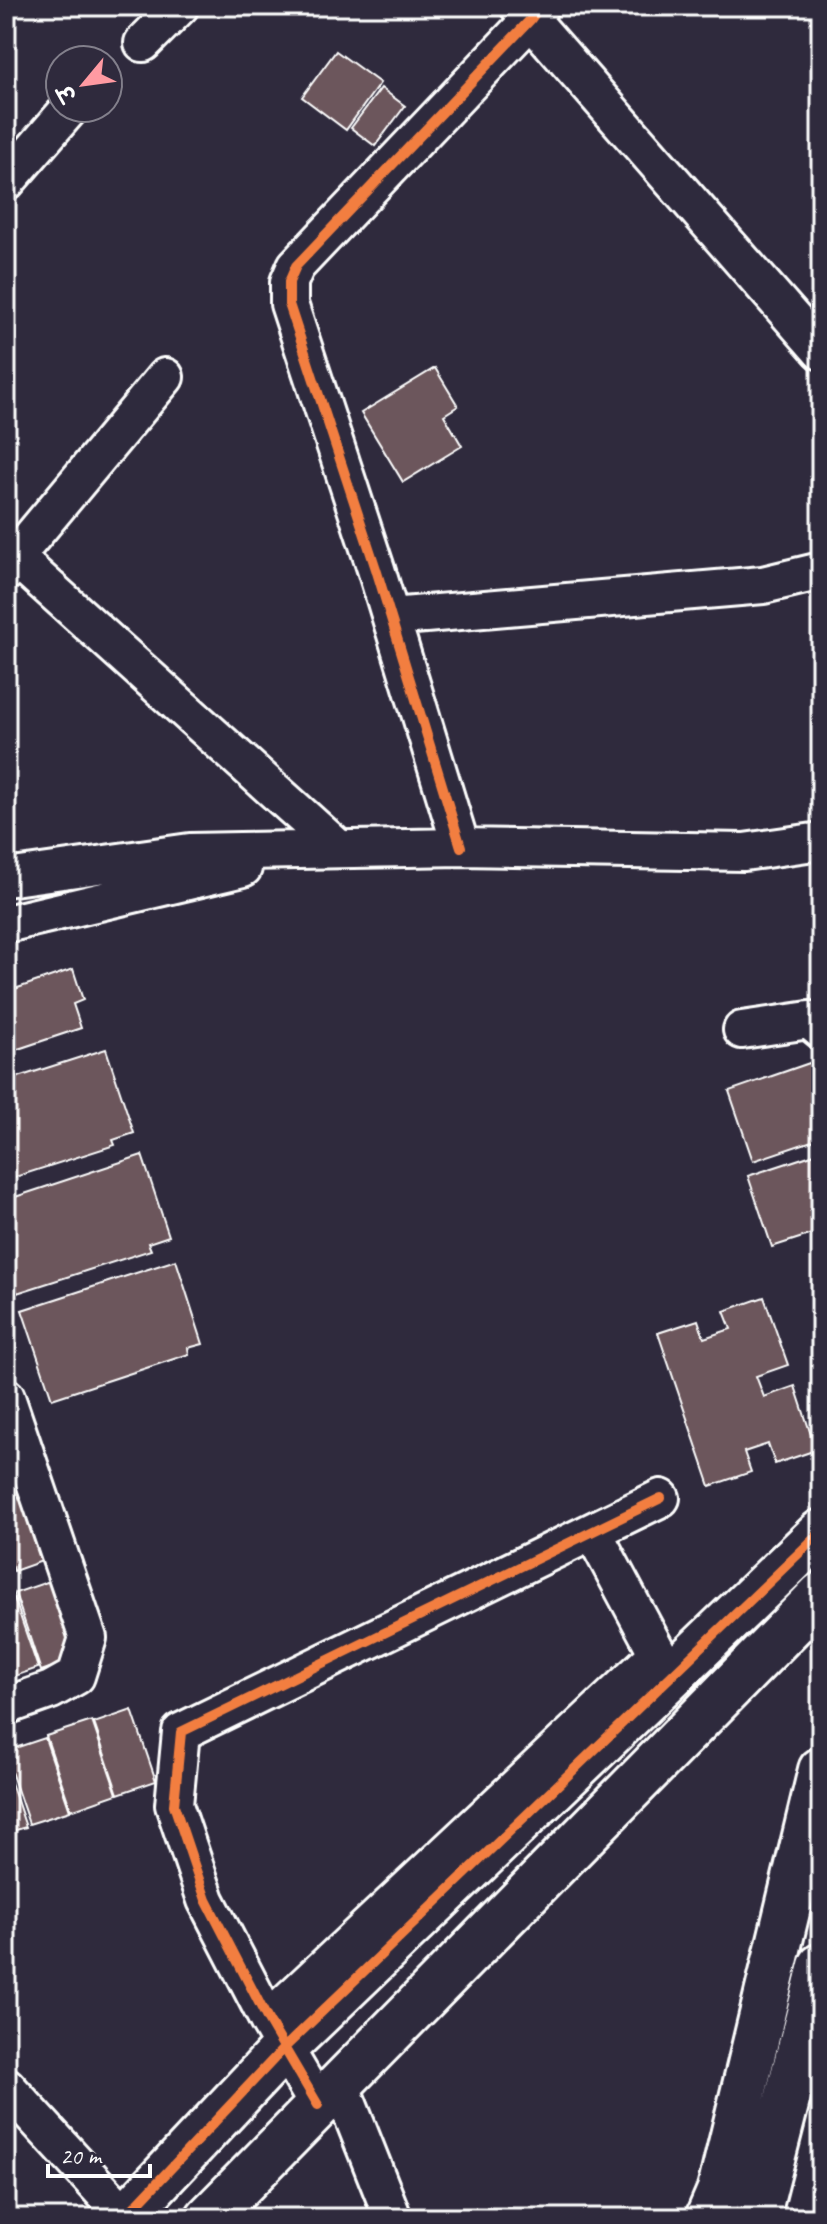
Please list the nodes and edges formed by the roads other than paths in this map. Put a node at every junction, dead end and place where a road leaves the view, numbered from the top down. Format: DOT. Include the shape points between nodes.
graph roads {
  1 [pos="180,6"];
  2 [pos="530,10"];
  3 [pos="143,43"];
  4 [pos="53,124"];
  5 [pos="12,163"];
  6 [pos="821,351"];
  7 [pos="165,377"];
  8 [pos="9,559"];
  9 [pos="821,571"];
  10 [pos="391,617"];
  11 [pos="821,841"];
  12 [pos="461,847"];
  13 [pos="339,849"];
  14 [pos="243,868"];
  15 [pos="6,878"];
  16 [pos="6,924"];
  17 [pos="742,1030"];
  18 [pos="821,1030"];
  19 [pos="6,1397"];
  20 [pos="661,1498"];
  21 [pos="593,1532"];
  22 [pos="821,1532"];
  23 [pos="821,1595"];
  24 [pos="6,1706"];
  25 [pos="821,1770"];
  26 [pos="821,1966"];
  27 [pos="276,2034"];
  28 [pos="6,2086"];
  29 [pos="329,2095"];
  30 [pos="125,2217"];
  31 [pos="208,2218"];
  32 [pos="393,2218"];
  33 [pos="708,2218"];
  34 [pos="757,2218"];
  1 -- 3 [label="street"];
  2 -- 6 [label="street"];
  2 -- 10 [label="street" via="296,266 289,282 289,304"];
  4 -- 5 [label="street"];
  7 -- 8 [label="street"];
  8 -- 13 [label="street"];
  9 -- 10 [label="street" via="763,585"];
  10 -- 12 [label="street"];
  11 -- 12 [label="street" via="744,852"];
  12 -- 13 [label="street"];
  13 -- 15 [label="street" via="190,852"];
  14 -- 16 [label="street"];
  17 -- 18 [label="street" via="809,1020"];
  19 -- 24 [label="street" via="88,1638 76,1676"];
  20 -- 21 [label="street"];
  21 -- 27 [label="street" via="658,1654"];
  21 -- 27 [label="street" via="181,1732 174,1805 206,1900"];
  22 -- 27 [label="street"];
  23 -- 29 [label="street"];
  25 -- 33 [label="street" via="720,2190"];
  26 -- 34 [label="street"];
  27 -- 29 [label="street"];
  27 -- 30 [label="street"];
  28 -- 30 [label="street"];
  29 -- 31 [label="street"];
  29 -- 32 [label="street"];
}
